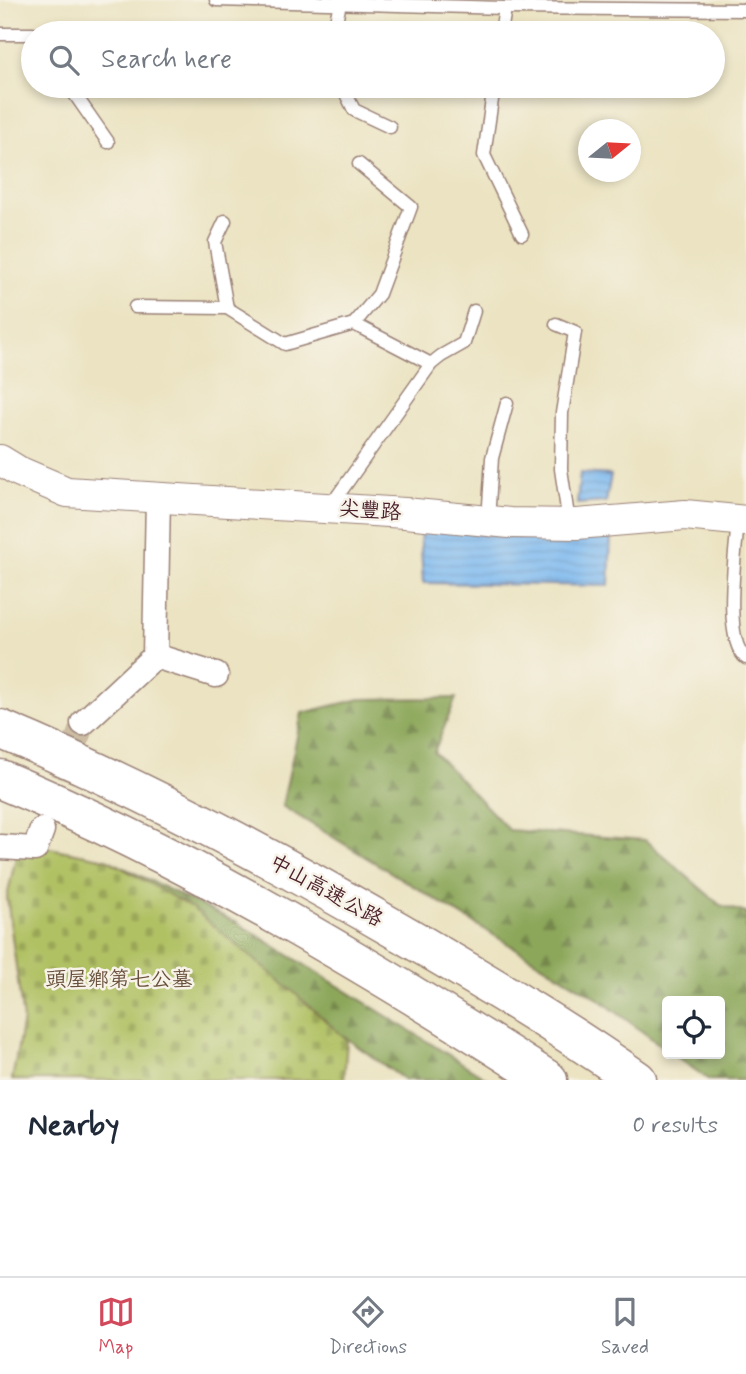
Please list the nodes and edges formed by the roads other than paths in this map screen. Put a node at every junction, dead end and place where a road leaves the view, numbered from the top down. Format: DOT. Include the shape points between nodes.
graph roads {
  1 [pos="216,0"];
  2 [pos="341,4"];
  3 [pos="505,8"];
  4 [pos="746,10"];
  5 [pos="336,21"];
  6 [pos="503,21"];
  7 [pos="0,34"];
  8 [pos="21,34"];
  9 [pos="77,98"];
  10 [pos="348,98"];
  11 [pos="492,98"];
  12 [pos="390,127"];
  13 [pos="108,142"];
  14 [pos="359,164"];
  15 [pos="225,221"];
  16 [pos="522,234"];
  17 [pos="135,307"];
  18 [pos="227,308"];
  19 [pos="474,311"];
  20 [pos="354,324"];
  21 [pos="556,324"];
  22 [pos="431,364"];
  23 [pos="507,403"];
  24 [pos="0,460"];
  25 [pos="158,497"];
  26 [pos="329,508"];
  27 [pos="488,521"];
  28 [pos="742,521"];
  29 [pos="570,524"];
  30 [pos="734,567"];
  31 [pos="746,575"];
  32 [pos="155,656"];
  33 [pos="746,658"];
  34 [pos="216,676"];
  35 [pos="83,723"];
  36 [pos="0,729"];
  37 [pos="0,779"];
  38 [pos="42,830"];
  39 [pos="0,846"];
  40 [pos="548,1080"];
  41 [pos="637,1080"];
  1 -- 2 [label="lane"];
  2 -- 3 [label="lane"];
  2 -- 5 [label="lane"];
  3 -- 4 [label="lane"];
  3 -- 6 [label="lane"];
  7 -- 8 [label="lane"];
  9 -- 13 [label="lane"];
  10 -- 12 [label="lane" via="354,110"];
  11 -- 16 [label="lane" via="484,155"];
  14 -- 20 [label="lane" via="411,207 379,294"];
  15 -- 18 [label="lane" via="215,242"];
  17 -- 18 [label="lane"];
  18 -- 20 [label="lane" via="285,344"];
  19 -- 22 [label="lane" via="464,344"];
  20 -- 22 [label="lane"];
  21 -- 29 [label="lane" via="575,332 562,413 561,469"];
  22 -- 26 [label="lane"];
  23 -- 27 [label="lane" via="492,458"];
  24 -- 25 [label="street, 尖豐路" via="67,492"];
  25 -- 26 [label="street, 尖豐路"];
  25 -- 32 [label="street"];
  26 -- 27 [label="street, 尖豐路"];
  27 -- 29 [label="street, 尖豐路"];
  28 -- 29 [label="street, 尖豐路" via="685,515"];
  28 -- 30 [label="lane"];
  30 -- 31 [label="lane"];
  30 -- 33 [label="lane" via="733,630"];
  32 -- 34 [label="street"];
  32 -- 35 [label="street"];
  36 -- 41 [label="highway, 中山高速公路" via="152,797 307,879 476,977"];
  37 -- 40 [label="highway" via="136,840 286,922 452,1018"];
  38 -- 39 [label="street" via="35,849"];
}
